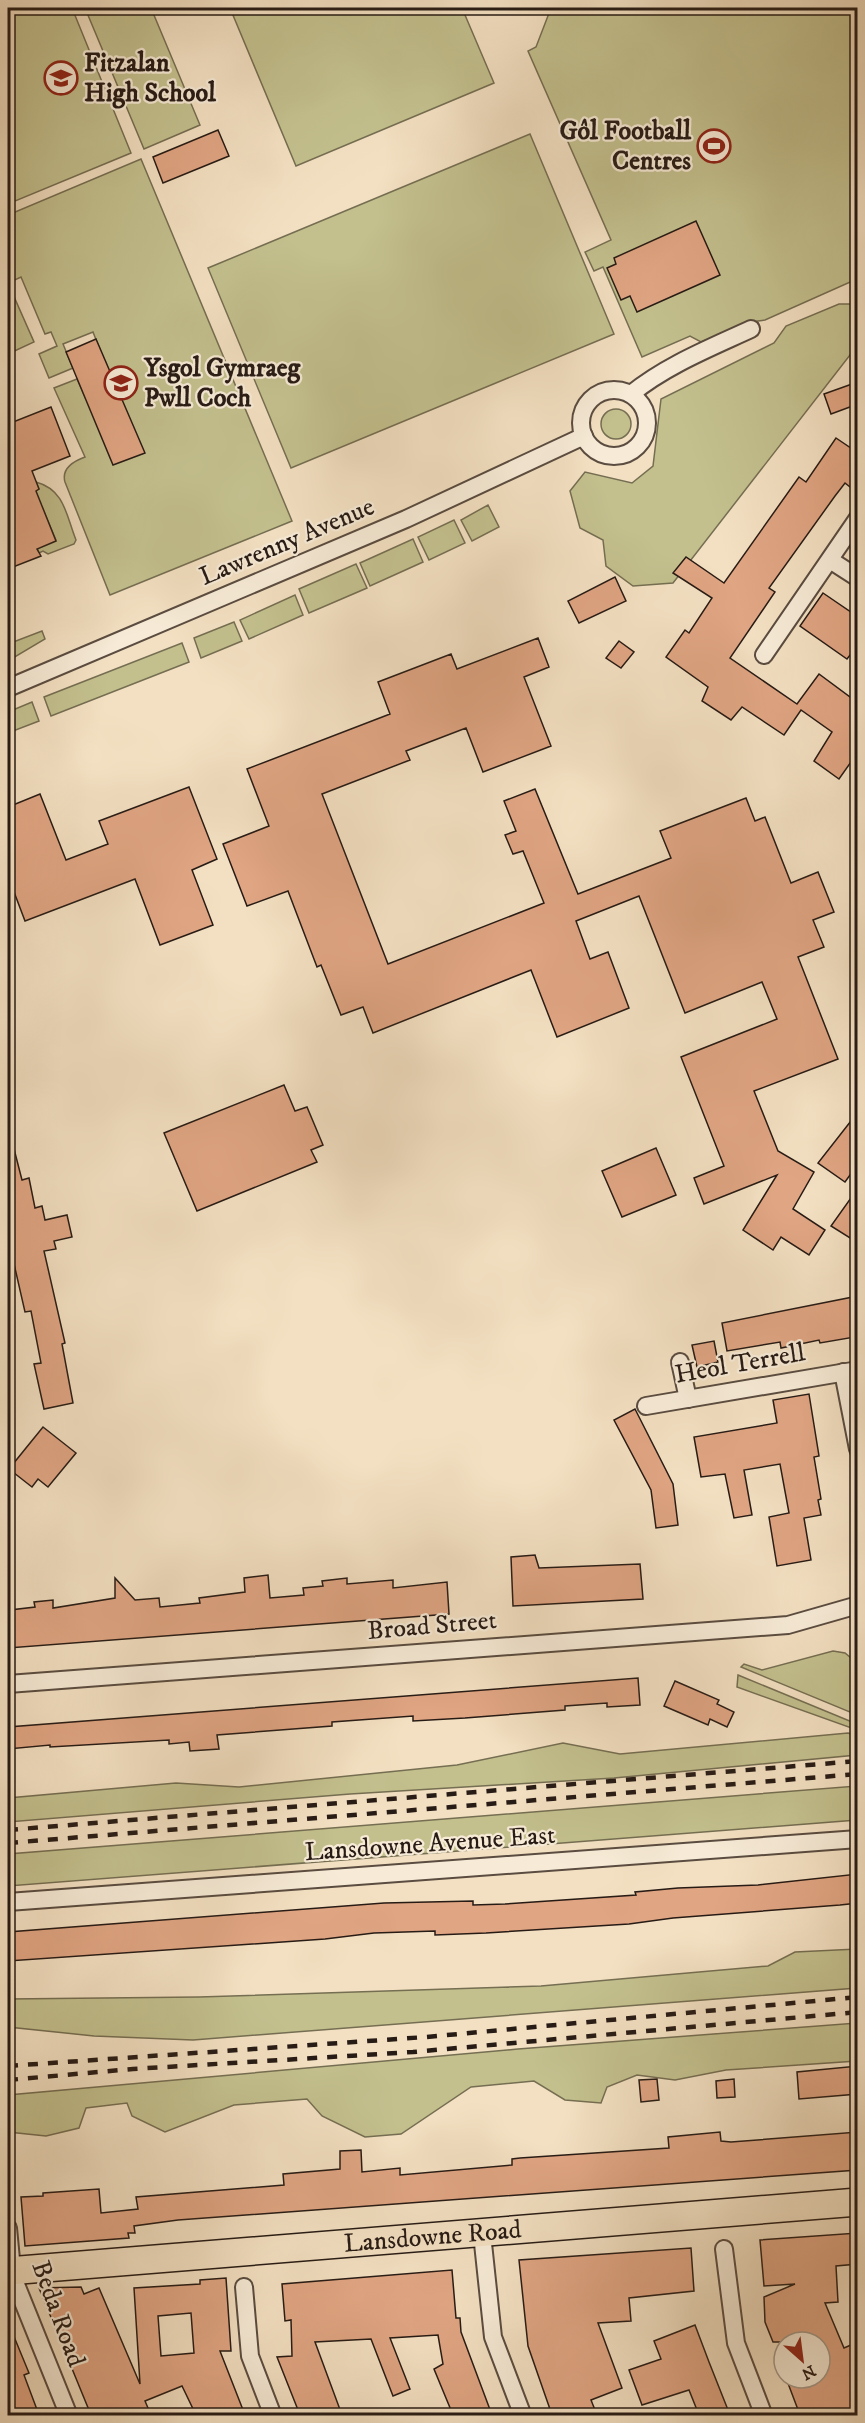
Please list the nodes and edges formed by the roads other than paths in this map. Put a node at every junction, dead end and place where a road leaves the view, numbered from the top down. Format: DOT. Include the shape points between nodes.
graph roads {
  1 [pos="751,329"];
  2 [pos="631,394"];
  3 [pos="584,436"];
  4 [pos="858,518"];
  5 [pos="830,560"];
  6 [pos="858,578"];
  7 [pos="764,655"];
  8 [pos="8,688"];
  9 [pos="680,1362"];
  10 [pos="850,1371"];
  11 [pos="688,1399"];
  12 [pos="646,1406"];
  13 [pos="858,1449"];
  14 [pos="858,1605"];
  15 [pos="8,1684"];
  16 [pos="858,1839"];
  17 [pos="8,1902"];
  18 [pos="858,2202"];
  19 [pos="8,2228"];
  20 [pos="482,2234"];
  21 [pos="724,2249"];
  22 [pos="10,2270"];
  23 [pos="244,2287"];
  24 [pos="69,2415"];
  25 [pos="273,2415"];
  26 [pos="523,2415"];
  27 [pos="764,2415"];
  1 -- 2 [label="street" via="681,361"];
  2 -- 3 [label="street" via="611,390 592,398 582,416"];
  2 -- 3 [label="street" via="640,402 647,422 640,443 621,455 610,456 590,446"];
  3 -- 8 [label="street, Lawrenny Avenue" via="406,519"];
  4 -- 5 [label="street"];
  5 -- 6 [label="street"];
  5 -- 7 [label="street"];
  9 -- 11 [label="street"];
  10 -- 11 [label="street, Heol Terrell"];
  10 -- 13 [label="street, Heol Terrell"];
  11 -- 12 [label="street, Heol Terrell"];
  14 -- 15 [label="street, Broad Street" via="788,1625"];
  16 -- 17 [label="street, Lansdowne Avenue East"];
  18 -- 20 [label="main road, Lansdowne Road"];
  19 -- 22 [label="street, Beda Road"];
  20 -- 22 [label="main road, Lansdowne Road"];
  20 -- 26 [label="street" via="491,2330"];
  21 -- 27 [label="street" via="736,2343"];
  22 -- 24 [label="street, Beda Road"];
  23 -- 25 [label="street" via="250,2356"];
}
